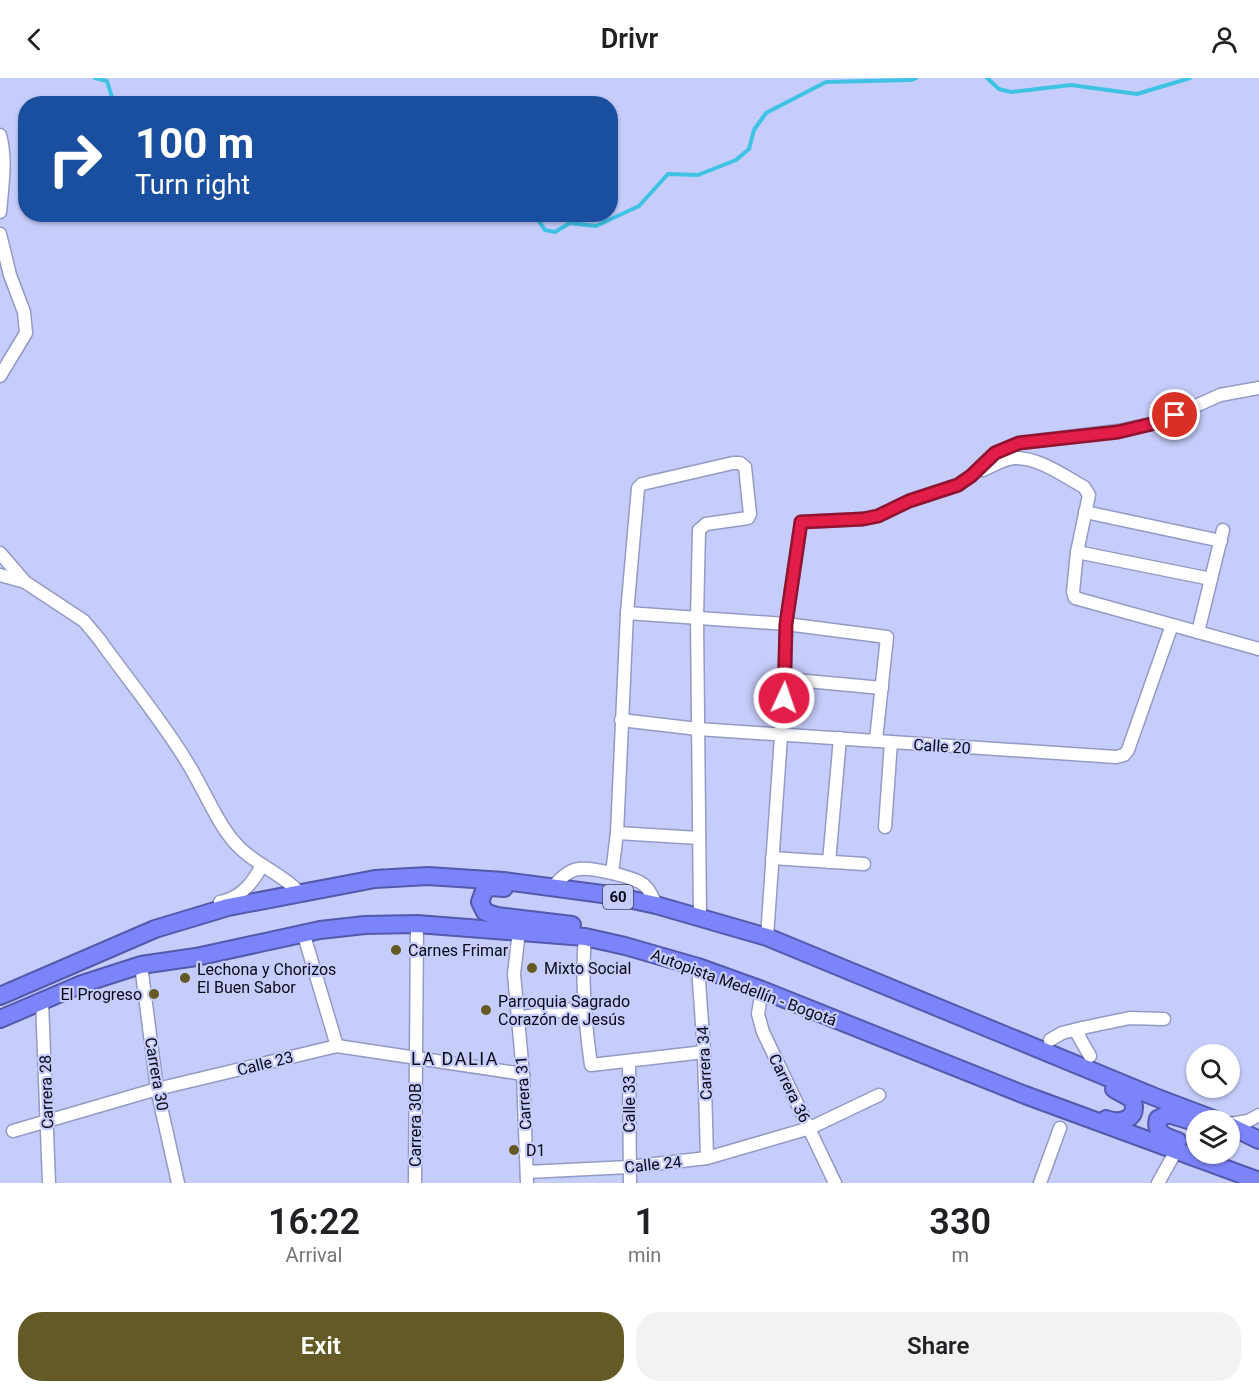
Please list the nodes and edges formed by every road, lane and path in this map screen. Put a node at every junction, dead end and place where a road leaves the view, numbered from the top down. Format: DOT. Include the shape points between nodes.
graph roads {
  1 [pos="0,135"];
  2 [pos="0,212"];
  3 [pos="0,234"];
  4 [pos="0,258"];
  5 [pos="10,275"];
  6 [pos="0,376"];
  7 [pos="1259,388"];
  8 [pos="971,476"];
  9 [pos="1085,512"];
  10 [pos="1077,552"];
  11 [pos="0,553"];
  12 [pos="0,575"];
  13 [pos="1211,579"];
  14 [pos="25,582"];
  15 [pos="627,613"];
  16 [pos="698,618"];
  17 [pos="786,624"];
  18 [pos="1172,626"];
  19 [pos="1198,632"];
  20 [pos="1259,649"];
  21 [pos="785,680"];
  22 [pos="882,688"];
  23 [pos="621,720"];
  24 [pos="698,729"];
  25 [pos="781,735"];
  26 [pos="840,738"];
  27 [pos="876,740"];
  28 [pos="891,742"];
  29 [pos="885,827"];
  30 [pos="617,833"];
  31 [pos="699,838"];
  32 [pos="772,858"];
  33 [pos="830,862"];
  34 [pos="864,864"];
  35 [pos="262,865"];
  36 [pos="612,873"];
  37 [pos="552,888"];
  38 [pos="299,892"];
  39 [pos="630,900"];
  40 [pos="656,905"];
  41 [pos="700,917"];
  42 [pos="417,924"];
  43 [pos="155,929"];
  44 [pos="519,931"];
  45 [pos="303,932"];
  46 [pos="585,937"];
  47 [pos="767,937"];
  48 [pos="604,941"];
  49 [pos="141,965"];
  50 [pos="698,967"];
  51 [pos="762,990"];
  52 [pos="0,996"];
  53 [pos="42,1001"];
  54 [pos="585,1007"];
  55 [pos="517,1018"];
  56 [pos="0,1019"];
  57 [pos="1164,1019"];
  58 [pos="974,1022"];
  59 [pos="1082,1028"];
  60 [pos="1050,1040"];
  61 [pos="337,1046"];
  62 [pos="704,1052"];
  63 [pos="1090,1056"];
  64 [pos="415,1058"];
  65 [pos="629,1061"];
  66 [pos="523,1074"];
  67 [pos="157,1089"];
  68 [pos="879,1095"];
  69 [pos="1025,1095"];
  70 [pos="1191,1110"];
  71 [pos="1259,1115"];
  72 [pos="1186,1120"];
  73 [pos="46,1121"];
  74 [pos="1240,1123"];
  75 [pos="810,1128"];
  76 [pos="1060,1128"];
  77 [pos="1240,1130"];
  78 [pos="13,1131"];
  79 [pos="1240,1140"];
  80 [pos="1259,1140"];
  81 [pos="1186,1145"];
  82 [pos="1259,1148"];
  83 [pos="1176,1151"];
  84 [pos="707,1158"];
  85 [pos="1235,1164"];
  86 [pos="629,1167"];
  87 [pos="1259,1173"];
  88 [pos="527,1178"];
  89 [pos="1259,1181"];
  90 [pos="49,1183"];
  91 [pos="178,1183"];
  92 [pos="415,1183"];
  93 [pos="630,1183"];
  94 [pos="835,1183"];
  95 [pos="1040,1183"];
  96 [pos="1158,1183"];
  1 -- 2 [label="street" via="4,174"];
  3 -- 5 [label="street"];
  4 -- 5 [label="street"];
  5 -- 6 [label="street" via="24,312 26,333"];
  7 -- 8 [label="street" via="1220,395 1160,422 1118,432 1019,443 995,453"];
  8 -- 9 [label="street" via="1012,458 1037,463 1084,487 1089,495"];
  8 -- 17 [label="street" via="958,485 871,518 801,522"];
  9 -- 10 [label="street"];
  9 -- 13 [label="street" via="1222,536"];
  10 -- 13 [label="street"];
  10 -- 18 [label="street" via="1075,598"];
  11 -- 14 [label="street"];
  12 -- 14 [label="street"];
  13 -- 19 [label="street"];
  14 -- 35 [label="street" via="84,621 188,763 237,845"];
  15 -- 16 [label="street"];
  15 -- 16 [label="street" via="640,485 740,464 745,467 750,514 744,520 706,524 699,530"];
  15 -- 23 [label="street"];
  16 -- 17 [label="street"];
  16 -- 24 [label="street"];
  17 -- 21 [label="street"];
  17 -- 22 [label="street" via="887,638"];
  18 -- 19 [label="street"];
  18 -- 28 [label="street, Calle 20" via="1124,755"];
  19 -- 20 [label="street"];
  21 -- 22 [label="street"];
  21 -- 25 [label="street"];
  22 -- 27 [label="street"];
  23 -- 24 [label="street, Calle 20"];
  23 -- 30 [label="street"];
  24 -- 25 [label="street, Calle 20"];
  24 -- 31 [label="street"];
  25 -- 26 [label="street, Calle 20"];
  25 -- 32 [label="street"];
  26 -- 27 [label="street, Calle 20"];
  26 -- 33 [label="street"];
  27 -- 28 [label="street, Calle 20"];
  28 -- 29 [label="street"];
  30 -- 31 [label="street"];
  30 -- 36 [label="street"];
  31 -- 41 [label="street"];
  32 -- 33 [label="street"];
  32 -- 47 [label="street"];
  33 -- 34 [label="street"];
  35 -- 38 [label="street"];
  35 -- 43 [label="street" via="241,894 180,913"];
  36 -- 37 [label="street" via="579,869 562,877"];
  36 -- 40 [label="street" via="642,883"];
  37 -- 38 [label="highway, 60" via="428,876 375,879"];
  37 -- 39 [label="highway, 60"];
  38 -- 43 [label="highway, 60" via="228,907"];
  39 -- 40 [label="highway, 60"];
  39 -- 48 [label="highway" via="602,903 490,887 480,896 485,912 584,927"];
  40 -- 41 [label="highway, 60"];
  41 -- 47 [label="highway, 60"];
  42 -- 44 [label="highway, Autopista Medellín - Bogotá"];
  42 -- 45 [label="highway, Autopista Medellín - Bogotá"];
  42 -- 64 [label="street, Carrera 30B"];
  43 -- 52 [label="highway, 60"];
  44 -- 46 [label="highway, Autopista Medellín - Bogotá"];
  44 -- 55 [label="street, Carrera 31" via="514,974"];
  45 -- 49 [label="highway, Autopista Medellín - Bogotá" via="196,957"];
  45 -- 61 [label="street"];
  46 -- 48 [label="highway, Autopista Medellín - Bogotá"];
  46 -- 54 [label="street"];
  47 -- 58 [label="highway, 60"];
  48 -- 50 [label="highway, Autopista Medellín - Bogotá"];
  49 -- 53 [label="highway, Autopista Medellín - Bogotá"];
  49 -- 67 [label="street, Carrera 30"];
  50 -- 51 [label="highway, Autopista Medellín - Bogotá"];
  50 -- 62 [label="street, Carrera 34"];
  51 -- 69 [label="highway, Autopista Medellín - Bogotá"];
  51 -- 75 [label="street, Carrera 36" via="758,1014 764,1032"];
  53 -- 56 [label="highway, Autopista Medellín - Bogotá"];
  53 -- 73 [label="street, Carrera 28"];
  54 -- 55 [label="street"];
  54 -- 65 [label="street" via="591,1065"];
  55 -- 66 [label="street, Carrera 31"];
  57 -- 59 [label="street" via="1130,1018"];
  58 -- 69 [label="highway" via="1007,1046 1128,1095 1134,1111 1126,1120 1112,1122 1050,1098"];
  58 -- 70 [label="highway, 60"];
  59 -- 60 [label="street"];
  59 -- 63 [label="street" via="1078,1035"];
  61 -- 64 [label="street, Calle 23"];
  61 -- 67 [label="street, Calle 23"];
  62 -- 65 [label="street"];
  62 -- 84 [label="street, Carrera 34"];
  64 -- 66 [label="street, Calle 23"];
  64 -- 92 [label="street, Carrera 30B"];
  65 -- 86 [label="street, Calle 33"];
  66 -- 88 [label="street, Carrera 31"];
  67 -- 73 [label="street, Calle 23"];
  67 -- 91 [label="street, Carrera 30"];
  68 -- 75 [label="street, Calle 24"];
  69 -- 83 [label="highway, Autopista Medellín - Bogotá"];
  71 -- 74 [label="street"];
  72 -- 81 [label="highway" via="1168,1114 1158,1119 1156,1126 1164,1136"];
  73 -- 78 [label="street, Calle 23"];
  73 -- 90 [label="street, Carrera 28"];
  75 -- 84 [label="street, Calle 24"];
  75 -- 94 [label="street, Carrera 36"];
  76 -- 95 [label="street"];
  77 -- 80 [label="highway"];
  79 -- 82 [label="highway"];
  83 -- 89 [label="highway, Autopista Medellín - Bogotá"];
  83 -- 96 [label="street"];
  84 -- 86 [label="street, Calle 24"];
  85 -- 87 [label="highway"];
  86 -- 88 [label="street, Calle 24"];
  86 -- 93 [label="street, Calle 33"];
}
